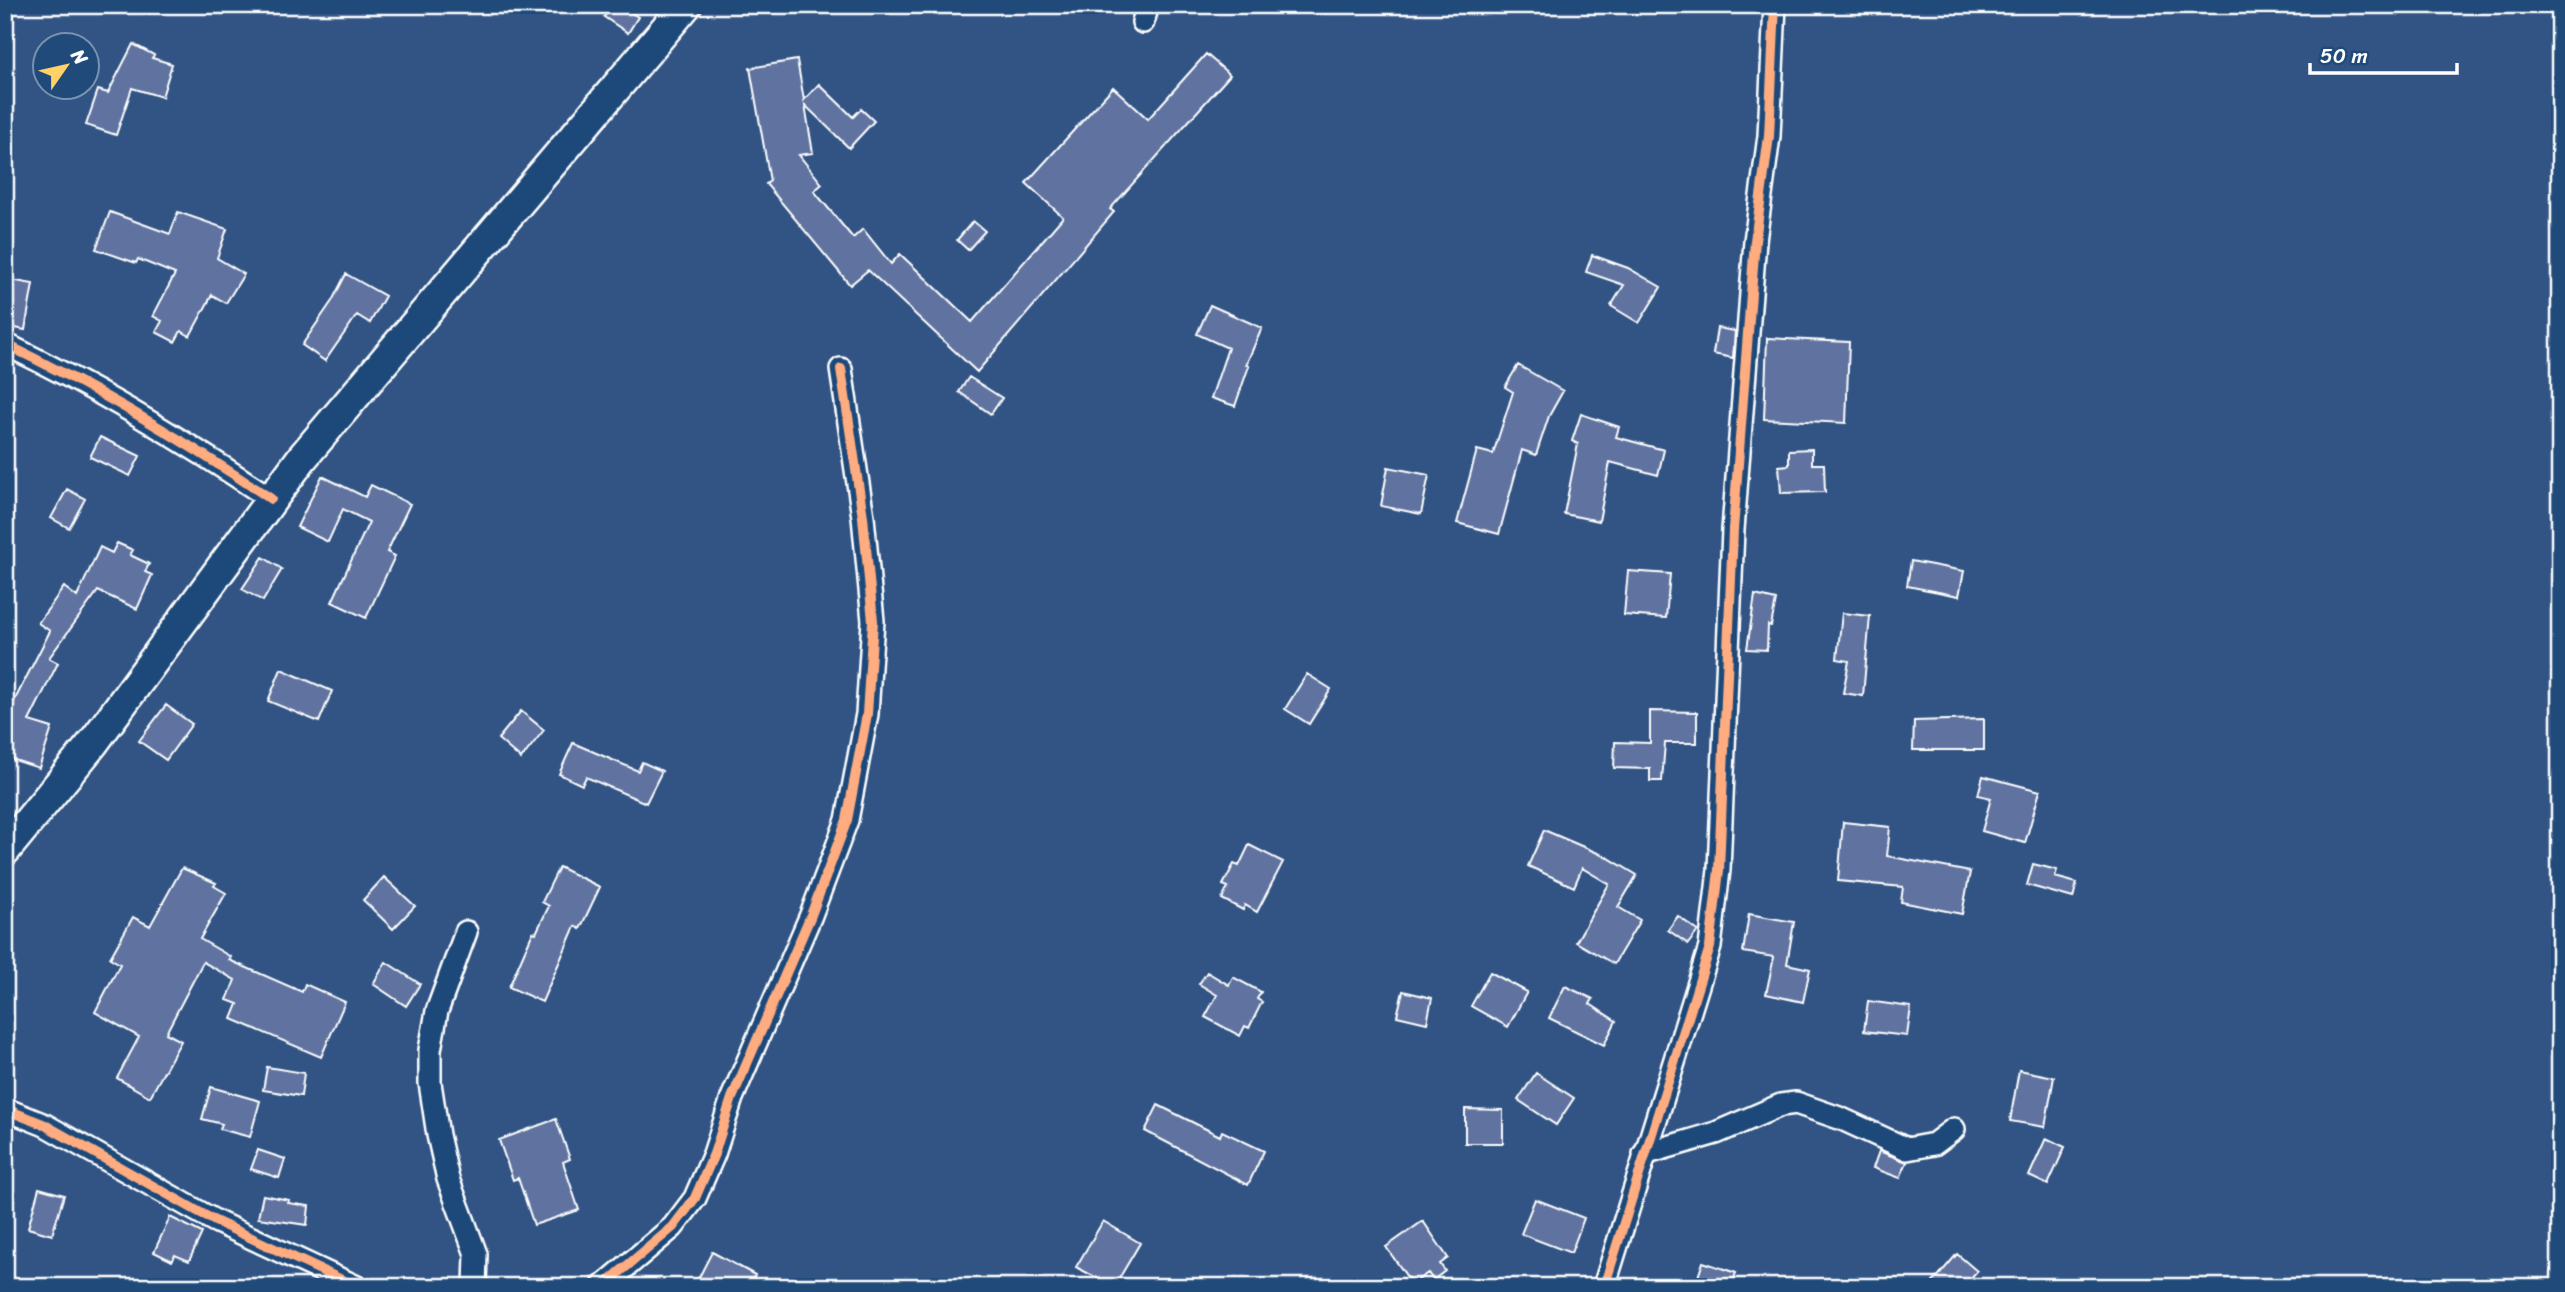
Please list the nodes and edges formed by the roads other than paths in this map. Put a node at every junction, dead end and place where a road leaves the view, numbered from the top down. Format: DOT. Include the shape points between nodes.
graph roads {
  1 [pos="686,5"];
  2 [pos="1775,5"];
  3 [pos="5,344"];
  4 [pos="841,369"];
  5 [pos="271,499"];
  6 [pos="5,850"];
  7 [pos="466,932"];
  8 [pos="5,1108"];
  9 [pos="1954,1129"];
  10 [pos="1644,1154"];
  11 [pos="356,1287"];
  12 [pos="475,1287"];
  13 [pos="602,1287"];
  14 [pos="1604,1287"];
  1 -- 5 [label="main road"];
  2 -- 10 [label="street" via="1769,136 1755,240 1733,530 1719,870 1710,947"];
  3 -- 5 [label="street" via="77,378 176,435"];
  4 -- 13 [label="street" via="873,621 867,714 847,820 695,1198 673,1227"];
  5 -- 6 [label="main road" via="102,732"];
  7 -- 12 [label="street" via="437,1011 430,1083 449,1179 476,1254"];
  8 -- 11 [label="street" via="45,1125 215,1221"];
  9 -- 10 [label="street" via="1934,1144 1907,1149 1796,1103"];
  10 -- 14 [label="street"];
}
